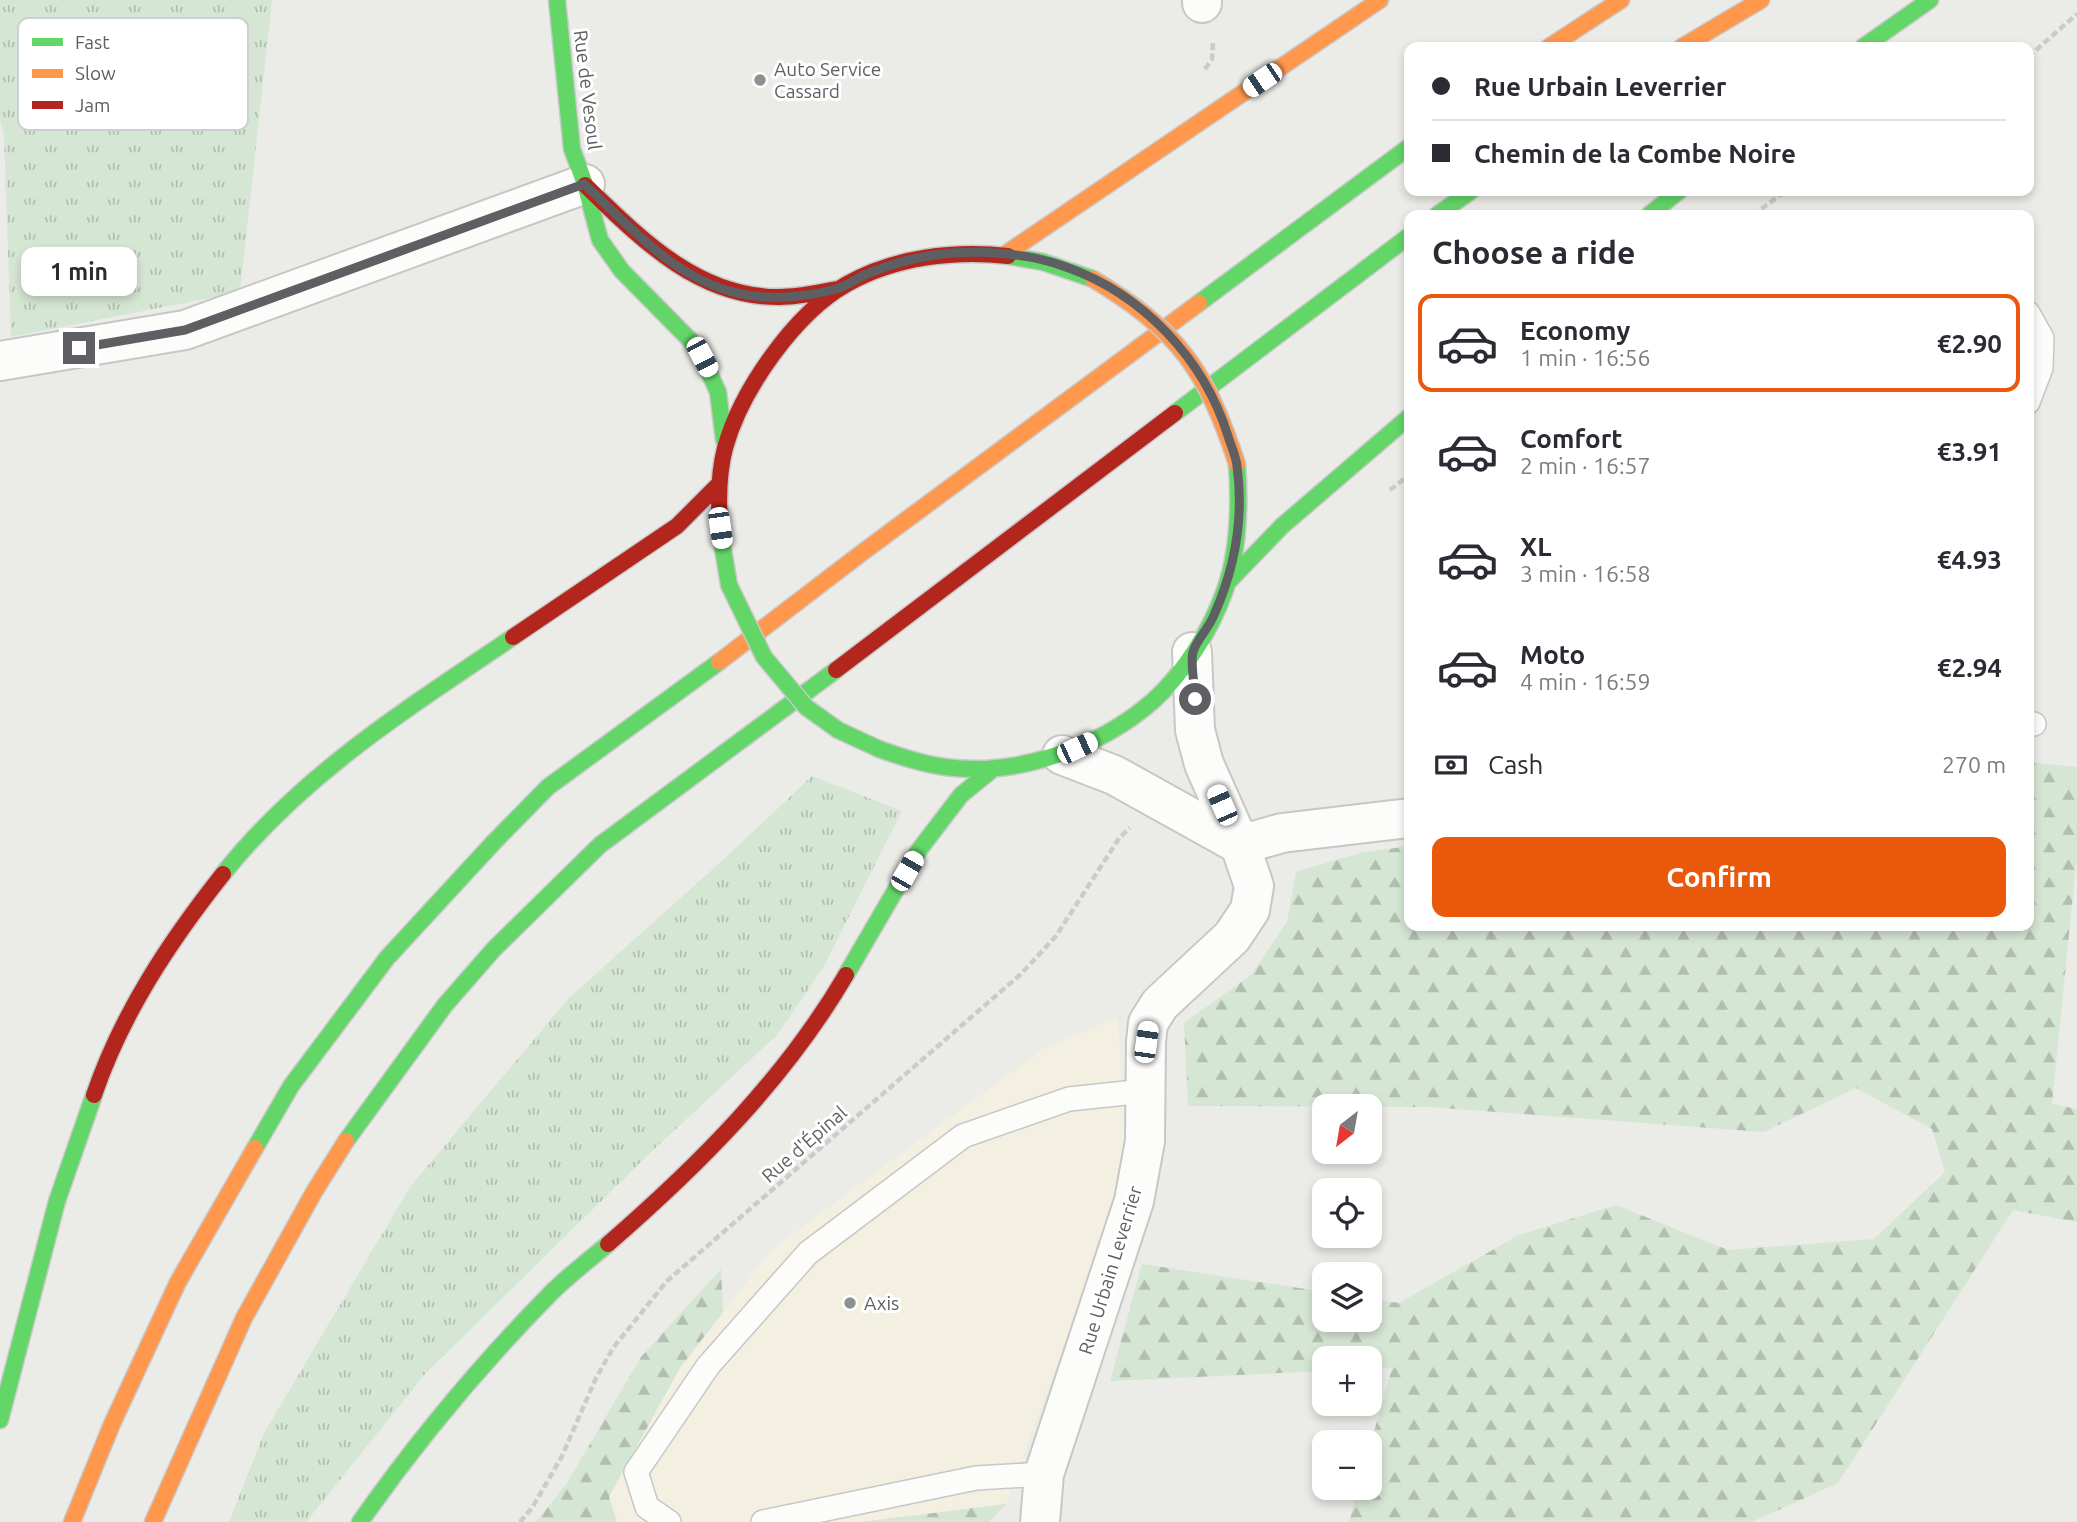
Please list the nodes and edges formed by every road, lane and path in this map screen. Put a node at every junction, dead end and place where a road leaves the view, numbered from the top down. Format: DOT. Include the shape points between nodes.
graph roads {
  1 [pos="557,0"];
  2 [pos="1380,0"];
  3 [pos="1621,0"];
  4 [pos="1761,0"];
  5 [pos="1930,0"];
  6 [pos="2077,15"];
  7 [pos="1557,42"];
  8 [pos="1690,42"];
  9 [pos="1871,42"];
  10 [pos="2034,52"];
  11 [pos="1404,151"];
  12 [pos="584,184"];
  13 [pos="1464,196"];
  14 [pos="1673,196"];
  15 [pos="1779,196"];
  16 [pos="1444,210"];
  17 [pos="1654,210"];
  18 [pos="1760,210"];
  19 [pos="1404,240"];
  20 [pos="1004,255"];
  21 [pos="839,289"];
  22 [pos="2034,324"];
  23 [pos="0,361"];
  24 [pos="2034,386"];
  25 [pos="1404,421"];
  26 [pos="725,449"];
  27 [pos="1404,479"];
  28 [pos="718,485"];
  29 [pos="1389,491"];
  30 [pos="1228,582"];
  31 [pos="1192,652"];
  32 [pos="1062,755"];
  33 [pos="993,769"];
  34 [pos="1150,807"];
  35 [pos="1404,819"];
  36 [pos="1240,845"];
  37 [pos="1146,1091"];
  38 [pos="0,1420"];
  39 [pos="1044,1474"];
  40 [pos="72,1522"];
  41 [pos="153,1522"];
  42 [pos="360,1522"];
  43 [pos="520,1522"];
  44 [pos="669,1522"];
  45 [pos="763,1522"];
  46 [pos="1040,1522"];
  1 -- 12 [label="main road, Rue de Vesoul" via="572,149"];
  2 -- 20 [label="main road"];
  3 -- 7 [label="main road"];
  4 -- 8 [label="main road"];
  5 -- 9 [label="main road"];
  6 -- 10 [label="path"];
  11 -- 40 [label="main road" via="548,788 494,842 387,958 291,1086 178,1282"];
  12 -- 21 [label="main road" via="677,268 712,285 738,294 777,297"];
  12 -- 23 [label="street" via="185,330"];
  12 -- 26 [label="main road, Rue de Vesoul" via="600,240 622,271 702,357 718,392"];
  13 -- 16 [label="main road"];
  14 -- 17 [label="main road"];
  15 -- 18 [label="path"];
  19 -- 41 [label="main road" via="600,845 494,949 407,1055 314,1192 244,1318"];
  20 -- 21 [label="main road" via="940,254 905,261"];
  20 -- 30 [label="main road, bridge" via="1065,266 1093,279 1146,313 1177,341 1211,393 1237,464 1240,509"];
  21 -- 26 [label="main road" via="804,320 756,380 739,407"];
  22 -- 24 [label="lane" via="2042,338 2041,368"];
  25 -- 30 [label="main road" via="1282,526"];
  26 -- 28 [label="main road"];
  27 -- 29 [label="path"];
  28 -- 33 [label="main road, bridge" via="729,585 764,657 806,707 838,730 905,761 938,768"];
  28 -- 38 [label="main road" via="677,526 377,729 302,790 241,851 187,919 136,999 97,1086 57,1201"];
  30 -- 31 [label="main road"];
  31 -- 32 [label="main road" via="1146,707"];
  31 -- 36 [label="street, Rue Urbain Leverrier" via="1195,730 1204,764"];
  32 -- 33 [label="main road"];
  32 -- 34 [label="street" via="1114,775"];
  33 -- 42 [label="main road" via="961,795 919,850 825,1010 777,1076 722,1136 554,1291 502,1346"];
  34 -- 36 [label="street"];
  34 -- 43 [label="path, Rue d'Épinal" via="1120,837 1056,936 1021,974 667,1281 613,1348 562,1456"];
  35 -- 36 [label="street" via="1282,833"];
  36 -- 37 [label="street, Rue Urbain Leverrier" via="1254,886 1250,910 1233,937 1160,1004 1148,1023"];
  37 -- 39 [label="street, Rue Urbain Leverrier" via="1145,1141 1134,1201"];
  37 -- 44 [label="lane" via="1069,1099 963,1136 808,1253 708,1366 636,1472 647,1507"];
  39 -- 45 [label="lane" via="976,1478"];
  39 -- 46 [label="street, Rue Urbain Leverrier"];
}
